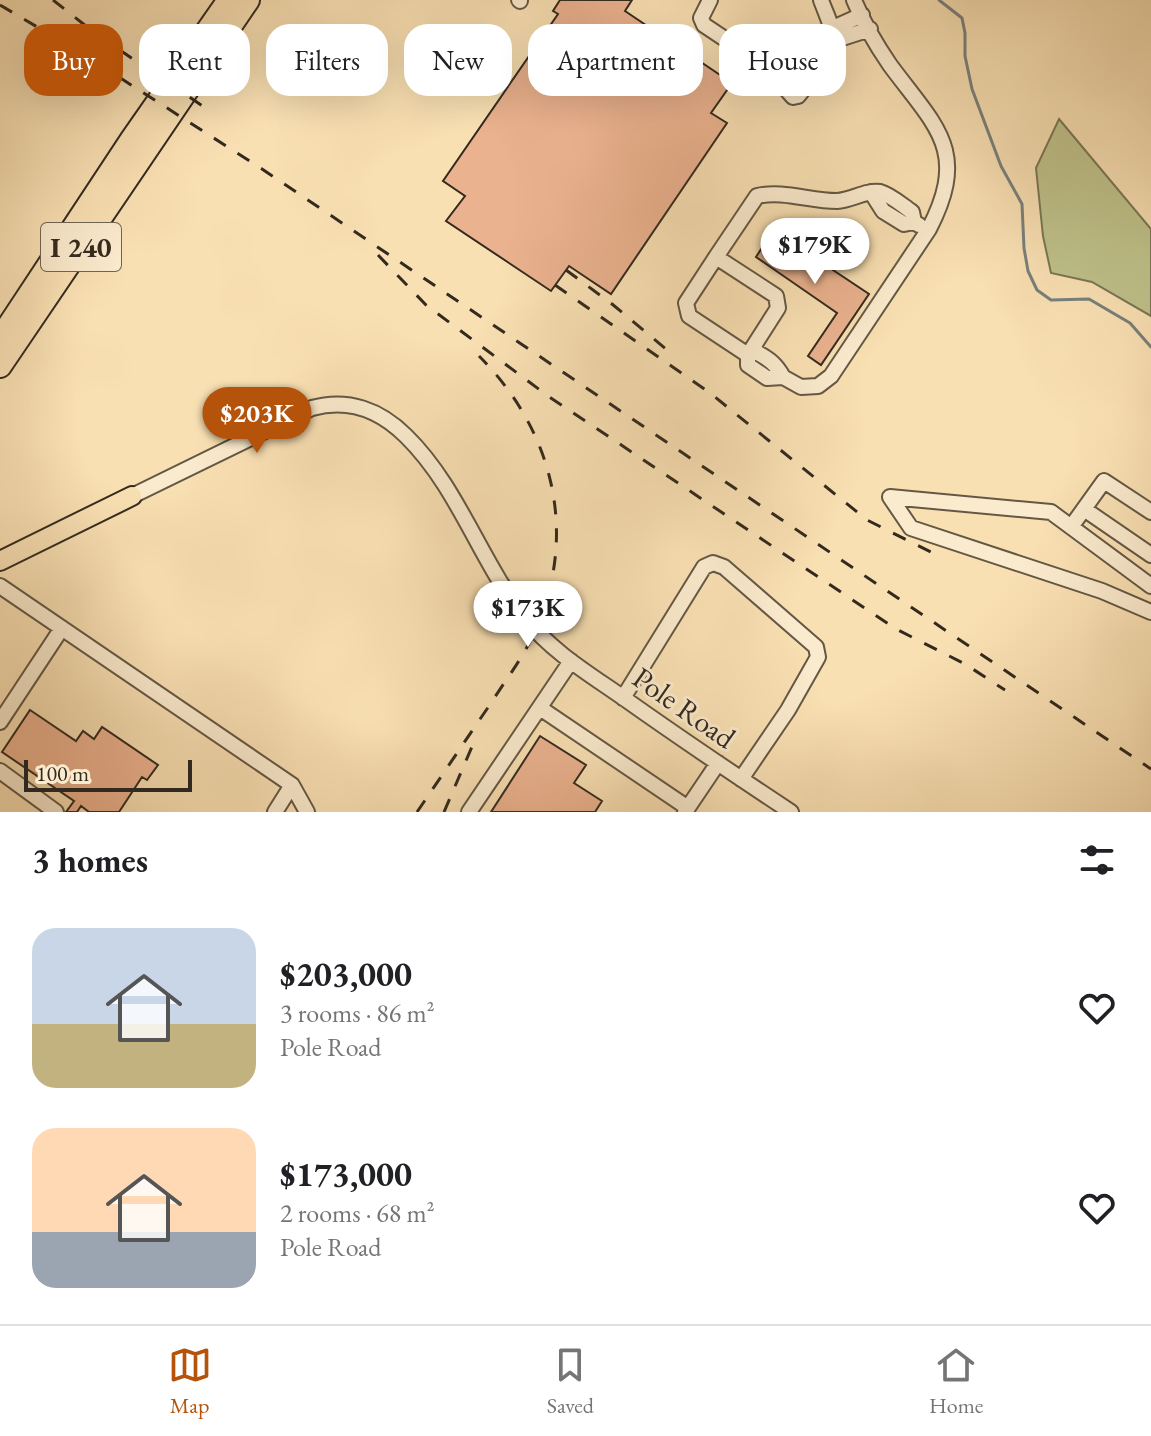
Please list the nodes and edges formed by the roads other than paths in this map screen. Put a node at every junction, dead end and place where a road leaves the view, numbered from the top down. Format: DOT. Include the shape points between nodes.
graph roads {
  1 [pos="229,0"];
  2 [pos="248,0"];
  3 [pos="710,0"];
  4 [pos="821,0"];
  5 [pos="854,0"];
  6 [pos="862,15"];
  7 [pos="829,24"];
  8 [pos="846,26"];
  9 [pos="870,29"];
  10 [pos="846,33"];
  11 [pos="719,35"];
  12 [pos="929,229"];
  13 [pos="716,257"];
  14 [pos="0,339"];
  15 [pos="748,355"];
  16 [pos="0,366"];
  17 [pos="132,496"];
  18 [pos="1084,509"];
  19 [pos="1151,512"];
  20 [pos="1071,527"];
  21 [pos="1151,555"];
  22 [pos="0,561"];
  23 [pos="0,586"];
  24 [pos="1151,586"];
  25 [pos="1151,612"];
  26 [pos="62,628"];
  27 [pos="571,661"];
  28 [pos="623,698"];
  29 [pos="540,708"];
  30 [pos="0,722"];
  31 [pos="718,763"];
  32 [pos="0,771"];
  33 [pos="741,779"];
  34 [pos="292,785"];
  35 [pos="686,810"];
  36 [pos="56,812"];
  37 [pos="275,812"];
  38 [pos="307,812"];
  39 [pos="469,812"];
  40 [pos="791,812"];
  1 -- 14 [label="highway, I 240"];
  2 -- 16 [label="highway, I 240"];
  3 -- 11 [label="street" via="701,18"];
  4 -- 7 [label="street"];
  5 -- 6 [label="street"];
  6 -- 8 [label="street"];
  6 -- 9 [label="street"];
  9 -- 10 [label="street"];
  9 -- 12 [label="street" via="936,123 943,142 946,186"];
  12 -- 13 [label="street" via="882,192 842,201 772,193 757,196"];
  12 -- 15 [label="street" via="831,376 818,386 801,387 783,377 768,358 756,352"];
  13 -- 15 [label="street" via="686,303 689,316"];
  13 -- 15 [label="street" via="776,296 778,308"];
  17 -- 22 [label="main road"];
  17 -- 27 [label="street, Pole Road" via="301,412 332,404 364,408 406,435 442,480 526,620"];
  18 -- 19 [label="street" via="1104,481"];
  18 -- 20 [label="street"];
  18 -- 21 [label="street"];
  20 -- 24 [label="street"];
  20 -- 25 [label="street" via="1051,512 890,497 911,528"];
  23 -- 26 [label="street"];
  26 -- 30 [label="street"];
  26 -- 34 [label="street"];
  27 -- 28 [label="street, Pole Road"];
  27 -- 29 [label="street"];
  28 -- 31 [label="street, Pole Road"];
  28 -- 33 [label="street" via="704,567 724,567 816,647 818,657"];
  29 -- 35 [label="street"];
  29 -- 39 [label="street"];
  31 -- 33 [label="street, Pole Road"];
  31 -- 35 [label="street"];
  32 -- 36 [label="street"];
  33 -- 40 [label="street, Pole Road"];
  34 -- 37 [label="street"];
  34 -- 38 [label="street"];
}
